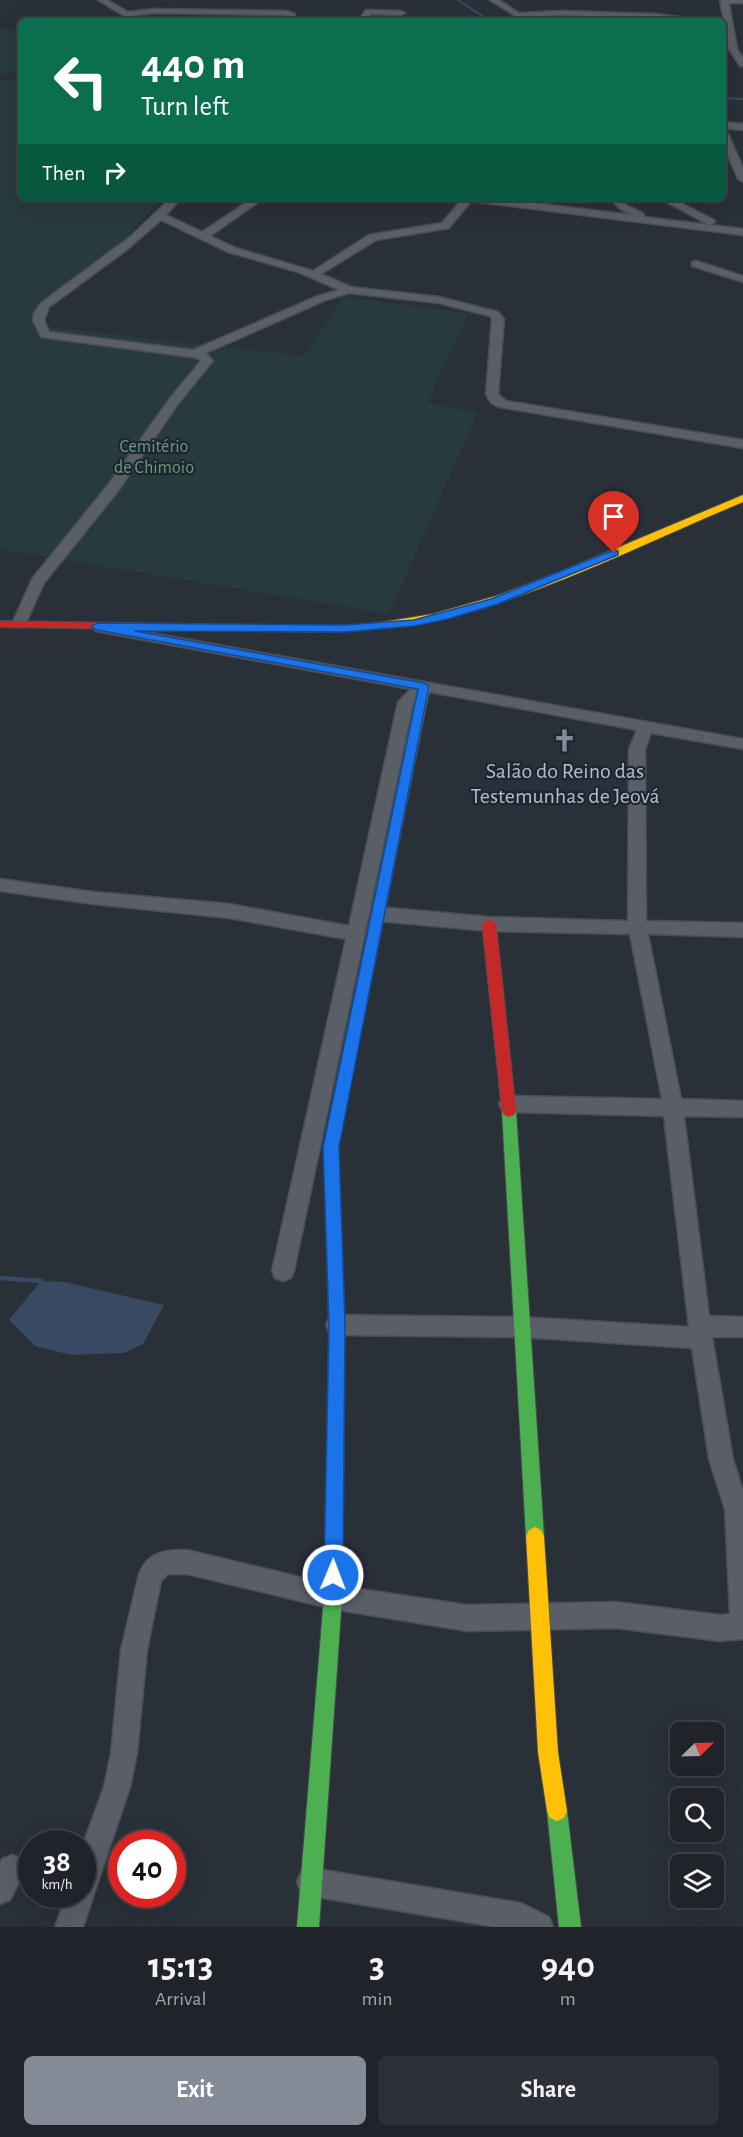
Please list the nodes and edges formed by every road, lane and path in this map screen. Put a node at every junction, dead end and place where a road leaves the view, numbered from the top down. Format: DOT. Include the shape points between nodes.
graph roads {
  1 [pos="102,0"];
  2 [pos="254,0"];
  3 [pos="494,0"];
  4 [pos="725,0"];
  5 [pos="743,1"];
  6 [pos="113,3"];
  7 [pos="405,3"];
  8 [pos="145,4"];
  9 [pos="556,4"];
  10 [pos="672,9"];
  11 [pos="251,12"];
  12 [pos="127,14"];
  13 [pos="602,15"];
  14 [pos="400,17"];
  15 [pos="562,17"];
  16 [pos="134,18"];
  17 [pos="248,18"];
  18 [pos="290,18"];
  19 [pos="364,18"];
  20 [pos="658,18"];
  21 [pos="676,18"];
  22 [pos="729,24"];
  23 [pos="739,54"];
  24 [pos="743,64"];
  25 [pos="726,125"];
  26 [pos="741,127"];
  27 [pos="726,135"];
  28 [pos="726,140"];
  29 [pos="732,153"];
  30 [pos="743,154"];
  31 [pos="743,179"];
  32 [pos="173,201"];
  33 [pos="255,201"];
  34 [pos="466,201"];
  35 [pos="493,201"];
  36 [pos="539,201"];
  37 [pos="618,201"];
  38 [pos="670,201"];
  39 [pos="535,206"];
  40 [pos="159,216"];
  41 [pos="652,219"];
  42 [pos="721,229"];
  43 [pos="743,232"];
  44 [pos="203,236"];
  45 [pos="696,264"];
  46 [pos="313,275"];
  47 [pos="743,279"];
  48 [pos="349,290"];
  49 [pos="195,354"];
  50 [pos="743,444"];
  51 [pos="743,498"];
  52 [pos="0,624"];
  53 [pos="20,624"];
  54 [pos="97,627"];
  55 [pos="423,689"];
  56 [pos="647,727"];
  57 [pos="743,744"];
  58 [pos="0,885"];
  59 [pos="379,914"];
  60 [pos="489,924"];
  61 [pos="637,926"];
  62 [pos="743,930"];
  63 [pos="357,934"];
  64 [pos="509,1104"];
  65 [pos="674,1107"];
  66 [pos="743,1108"];
  67 [pos="283,1271"];
  68 [pos="337,1324"];
  69 [pos="520,1327"];
  70 [pos="743,1327"];
  71 [pos="701,1332"];
  72 [pos="333,1597"];
  73 [pos="539,1618"];
  74 [pos="743,1625"];
  75 [pos="96,1849"];
  76 [pos="311,1882"];
  77 [pos="76,1908"];
  78 [pos="69,1927"];
  79 [pos="308,1927"];
  80 [pos="539,1927"];
  81 [pos="570,1927"];
  1 -- 6 [label="street"];
  2 -- 11 [label="street"];
  3 -- 15 [label="street" via="517,15"];
  4 -- 5 [label="street"];
  4 -- 22 [label="street"];
  6 -- 12 [label="street"];
  7 -- 14 [label="street"];
  8 -- 12 [label="street"];
  9 -- 15 [label="street"];
  10 -- 21 [label="street"];
  11 -- 12 [label="street"];
  11 -- 17 [label="street"];
  11 -- 18 [label="street" via="290,13"];
  12 -- 16 [label="street"];
  13 -- 15 [label="street"];
  13 -- 20 [label="street"];
  14 -- 19 [label="street" via="369,12"];
  22 -- 23 [label="street" via="733,49"];
  23 -- 24 [label="street"];
  25 -- 26 [label="street"];
  26 -- 27 [label="street"];
  28 -- 29 [label="street"];
  29 -- 30 [label="street"];
  29 -- 31 [label="street"];
  32 -- 40 [label="street"];
  33 -- 44 [label="street"];
  34 -- 46 [label="street" via="445,226 373,237"];
  35 -- 39 [label="street"];
  36 -- 39 [label="street"];
  37 -- 41 [label="street" via="628,211"];
  38 -- 42 [label="street"];
  39 -- 41 [label="street"];
  40 -- 44 [label="street"];
  40 -- 49 [label="street" via="107,261 46,305 38,322 45,335"];
  41 -- 42 [label="street"];
  42 -- 43 [label="street"];
  44 -- 46 [label="street" via="232,250"];
  45 -- 47 [label="street"];
  46 -- 48 [label="street"];
  48 -- 49 [label="street"];
  48 -- 50 [label="street" via="439,300 494,314 498,319 492,394 503,404"];
  49 -- 53 [label="street" via="207,361 113,488 36,582"];
  51 -- 54 [label="street" via="530,589 414,623 344,629"];
  52 -- 53 [label="street"];
  53 -- 54 [label="street"];
  54 -- 55 [label="street"];
  55 -- 56 [label="street"];
  55 -- 59 [label="street"];
  55 -- 63 [label="street" via="406,702"];
  56 -- 57 [label="street"];
  56 -- 61 [label="street" via="637,749"];
  58 -- 63 [label="street" via="229,911"];
  59 -- 60 [label="street"];
  59 -- 68 [label="street" via="331,1147"];
  60 -- 61 [label="street"];
  60 -- 64 [label="street"];
  61 -- 62 [label="street"];
  61 -- 65 [label="street"];
  63 -- 67 [label="street"];
  64 -- 65 [label="street"];
  64 -- 69 [label="street"];
  65 -- 66 [label="street"];
  65 -- 71 [label="street"];
  68 -- 69 [label="street"];
  68 -- 72 [label="street"];
  69 -- 71 [label="street"];
  69 -- 73 [label="street"];
  70 -- 71 [label="street"];
  71 -- 74 [label="street" via="721,1459 737,1509"];
  72 -- 73 [label="street" via="467,1618"];
  72 -- 75 [label="street" via="187,1562 163,1563 151,1574 134,1650 124,1753"];
  72 -- 76 [label="street"];
  73 -- 74 [label="street" via="616,1615 720,1628"];
  73 -- 81 [label="street" via="548,1752"];
  76 -- 79 [label="street"];
  76 -- 80 [label="street" via="521,1917"];
  77 -- 78 [label="street"];
}
